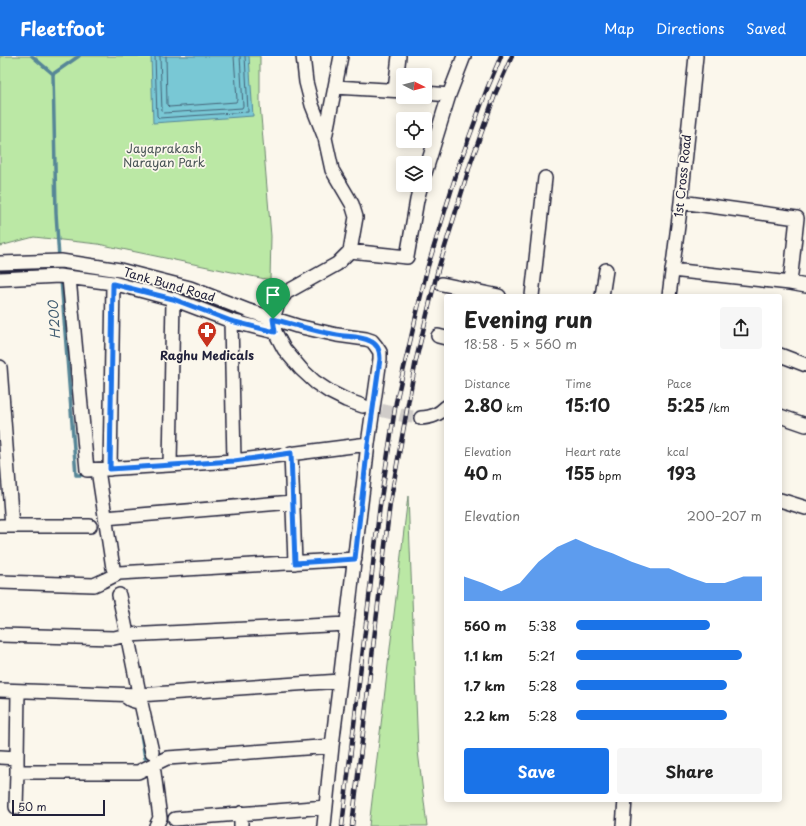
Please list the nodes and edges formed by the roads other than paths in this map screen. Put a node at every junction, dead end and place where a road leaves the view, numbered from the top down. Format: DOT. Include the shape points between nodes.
graph roads {
  1 [pos="303,56"];
  2 [pos="341,56"];
  3 [pos="399,56"];
  4 [pos="464,56"];
  5 [pos="696,56"];
  6 [pos="399,68"];
  7 [pos="335,87"];
  8 [pos="396,90"];
  9 [pos="432,94"];
  10 [pos="449,95"];
  11 [pos="325,138"];
  12 [pos="430,156"];
  13 [pos="546,178"];
  14 [pos="419,192"];
  15 [pos="681,202"];
  16 [pos="350,251"];
  17 [pos="0,263"];
  18 [pos="606,270"];
  19 [pos="672,270"];
  20 [pos="64,277"];
  21 [pos="0,279"];
  22 [pos="790,283"];
  23 [pos="113,284"];
  24 [pos="442,284"];
  25 [pos="806,286"];
  26 [pos="490,294"];
  27 [pos="532,294"];
  28 [pos="602,294"];
  29 [pos="669,294"];
  30 [pos="173,299"];
  31 [pos="273,319"];
  32 [pos="231,321"];
  33 [pos="275,332"];
  34 [pos="782,356"];
  35 [pos="806,365"];
  36 [pos="0,367"];
  37 [pos="363,406"];
  38 [pos="444,409"];
  39 [pos="782,417"];
  40 [pos="421,418"];
  41 [pos="806,424"];
  42 [pos="368,444"];
  43 [pos="291,453"];
  44 [pos="234,461"];
  45 [pos="170,465"];
  46 [pos="104,469"];
  47 [pos="782,501"];
  48 [pos="292,502"];
  49 [pos="806,508"];
  50 [pos="104,518"];
  51 [pos="6,526"];
  52 [pos="90,526"];
  53 [pos="355,559"];
  54 [pos="295,563"];
  55 [pos="113,568"];
  56 [pos="0,582"];
  57 [pos="120,595"];
  58 [pos="347,624"];
  59 [pos="0,634"];
  60 [pos="127,635"];
  61 [pos="340,682"];
  62 [pos="138,688"];
  63 [pos="0,690"];
  64 [pos="18,691"];
  65 [pos="126,695"];
  66 [pos="332,746"];
  67 [pos="152,752"];
  68 [pos="0,757"];
  69 [pos="17,758"];
  70 [pos="153,765"];
  71 [pos="17,772"];
  72 [pos="625,802"];
  73 [pos="16,807"];
  74 [pos="326,807"];
  75 [pos="175,819"];
  76 [pos="241,820"];
  77 [pos="156,826"];
  78 [pos="324,826"];
  79 [pos="624,826"];
  1 -- 11 [label="street" via="312,105"];
  2 -- 7 [label="street"];
  3 -- 6 [label="street"];
  4 -- 10 [label="street"];
  5 -- 15 [label="street, 1st Cross Road"];
  7 -- 8 [label="street"];
  7 -- 11 [label="street"];
  9 -- 10 [label="street"];
  10 -- 12 [label="street"];
  11 -- 16 [label="street" via="332,170 352,204 356,217"];
  13 -- 27 [label="street"];
  14 -- 16 [label="street" via="407,257"];
  15 -- 19 [label="street, 1st Cross Road"];
  15 -- 22 [label="street" via="797,218"];
  16 -- 31 [label="street" via="337,264 287,292 278,303"];
  17 -- 31 [label="street, Tank Bund Road" via="57,261 120,270 190,288"];
  18 -- 28 [label="street"];
  19 -- 22 [label="street"];
  19 -- 29 [label="street, 1st Cross Road"];
  20 -- 21 [label="street"];
  20 -- 23 [label="street"];
  20 -- 46 [label="street" via="87,470"];
  22 -- 25 [label="street"];
  23 -- 30 [label="street"];
  23 -- 46 [label="street"];
  24 -- 26 [label="street"];
  30 -- 32 [label="street"];
  30 -- 45 [label="street"];
  31 -- 33 [label="street"];
  31 -- 42 [label="street, Tank Bund Road" via="337,335 366,339 376,346 380,352 380,359"];
  32 -- 33 [label="street"];
  32 -- 44 [label="street"];
  33 -- 37 [label="street" via="284,349 315,382 330,392"];
  34 -- 35 [label="street"];
  36 -- 51 [label="street"];
  38 -- 40 [label="street" via="432,417"];
  39 -- 41 [label="street"];
  42 -- 43 [label="street"];
  42 -- 53 [label="street, Tank Bund Road"];
  43 -- 44 [label="street"];
  43 -- 48 [label="street"];
  44 -- 45 [label="street"];
  45 -- 46 [label="street"];
  46 -- 50 [label="street"];
  47 -- 49 [label="street"];
  48 -- 50 [label="street"];
  48 -- 54 [label="street"];
  50 -- 55 [label="street"];
  51 -- 52 [label="street"];
  53 -- 54 [label="street"];
  53 -- 58 [label="street, Tank Bund Road"];
  54 -- 56 [label="street" via="120,573 94,584"];
  57 -- 60 [label="street"];
  58 -- 60 [label="street"];
  58 -- 61 [label="street, Tank Bund Road"];
  59 -- 60 [label="street" via="114,638"];
  60 -- 62 [label="street"];
  61 -- 65 [label="street"];
  61 -- 66 [label="street, Tank Bund Road"];
  63 -- 64 [label="street"];
  64 -- 65 [label="street"];
  64 -- 69 [label="street"];
  65 -- 67 [label="street" via="131,701 141,703"];
  66 -- 70 [label="street" via="167,758"];
  66 -- 74 [label="street, Tank Bund Road"];
  68 -- 69 [label="street"];
  69 -- 71 [label="street"];
  70 -- 71 [label="street" via="138,772"];
  70 -- 77 [label="street" via="160,818"];
  71 -- 73 [label="street"];
  72 -- 79 [label="street"];
  74 -- 76 [label="street"];
  74 -- 78 [label="street, Tank Bund Road"];
  75 -- 76 [label="street"];
}
